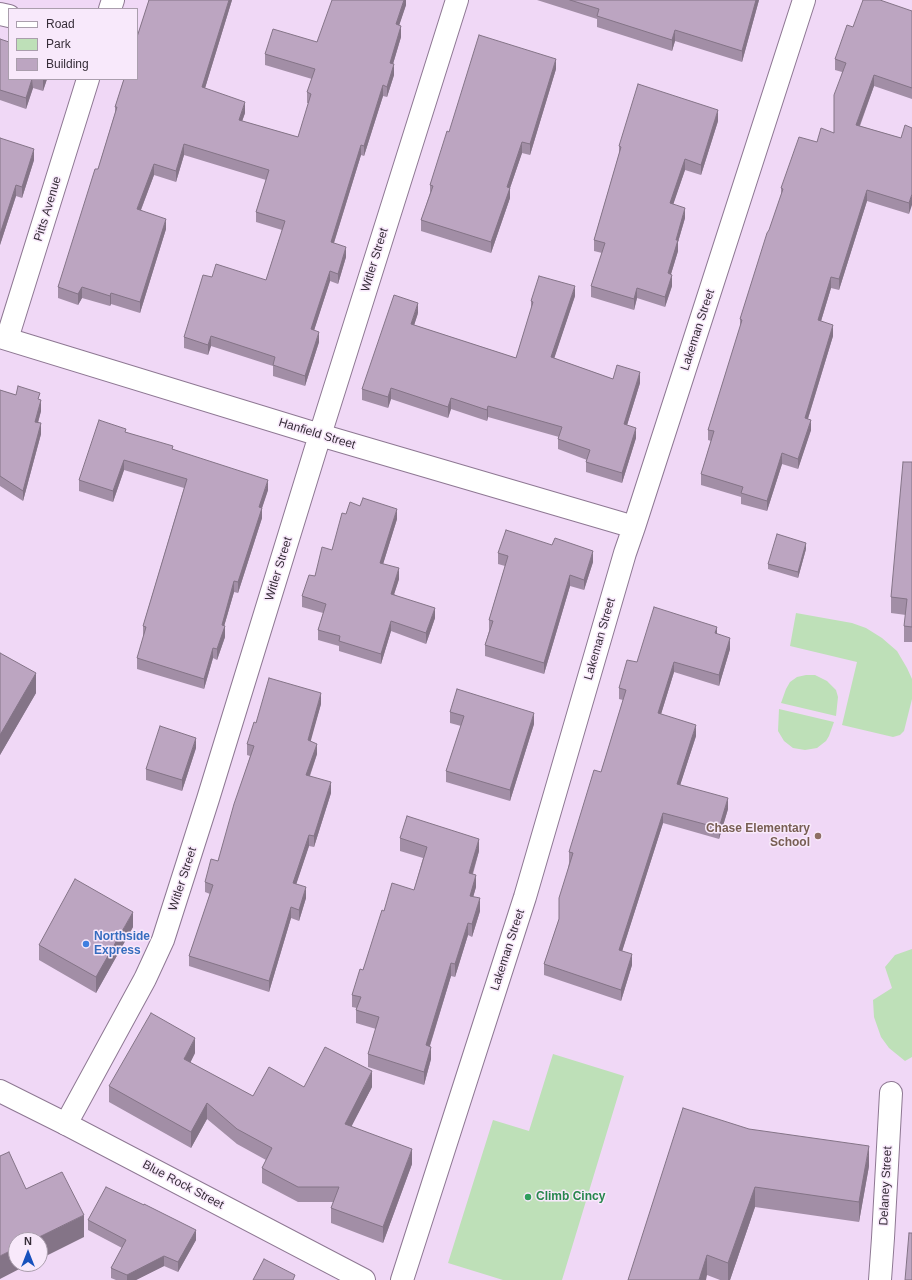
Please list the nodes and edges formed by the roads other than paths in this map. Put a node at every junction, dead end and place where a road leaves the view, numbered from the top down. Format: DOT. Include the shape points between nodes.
graph roads {
  1 [pos="456,0"];
  2 [pos="804,0"];
  3 [pos="88,80"];
  4 [pos="4,338"];
  5 [pos="320,435"];
  6 [pos="634,527"];
  7 [pos="0,1091"];
  8 [pos="891,1093"];
  9 [pos="66,1124"];
  10 [pos="364,1280"];
  11 [pos="402,1280"];
  12 [pos="880,1280"];
  1 -- 5 [label="street, Witler Street"];
  2 -- 6 [label="street, Lakeman Street"];
  3 -- 4 [label="street, Pitts Avenue"];
  4 -- 5 [label="street, Hanfield Street"];
  5 -- 6 [label="street, Hanfield Street"];
  5 -- 9 [label="street, Witler Street" via="164,940"];
  6 -- 11 [label="street, Lakeman Street" via="525,897"];
  7 -- 9 [label="street, Blue Rock Street"];
  8 -- 12 [label="street, Delaney Street"];
  9 -- 10 [label="street, Blue Rock Street"];
}
